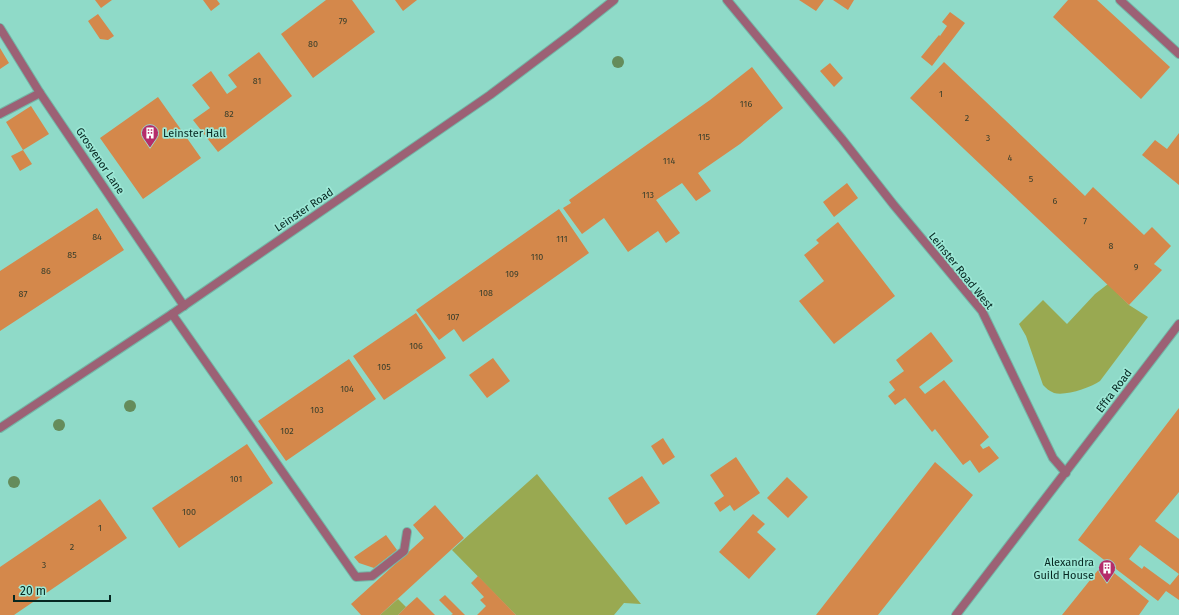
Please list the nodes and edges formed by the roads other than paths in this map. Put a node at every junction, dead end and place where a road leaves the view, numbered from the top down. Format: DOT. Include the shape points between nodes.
graph roads {
  1 [pos="614,0"];
  2 [pos="727,0"];
  3 [pos="1120,0"];
  4 [pos="0,28"];
  5 [pos="1179,54"];
  6 [pos="40,92"];
  7 [pos="0,114"];
  8 [pos="184,306"];
  9 [pos="172,314"];
  10 [pos="1179,324"];
  11 [pos="0,428"];
  12 [pos="1066,473"];
  13 [pos="407,532"];
  14 [pos="956,615"];
  1 -- 8 [label="street, Leinster Road" via="490,95"];
  2 -- 12 [label="street, Leinster Road West" via="982,311 1053,458"];
  3 -- 5 [label="street"];
  4 -- 6 [label="street, Grosvenor Lane"];
  6 -- 7 [label="street"];
  6 -- 8 [label="street, Grosvenor Lane"];
  8 -- 9 [label="street, Leinster Road"];
  9 -- 11 [label="street, Leinster Road"];
  9 -- 13 [label="street" via="356,577 372,576 404,551"];
  10 -- 12 [label="street, Effra Road"];
  12 -- 14 [label="street"];
}
